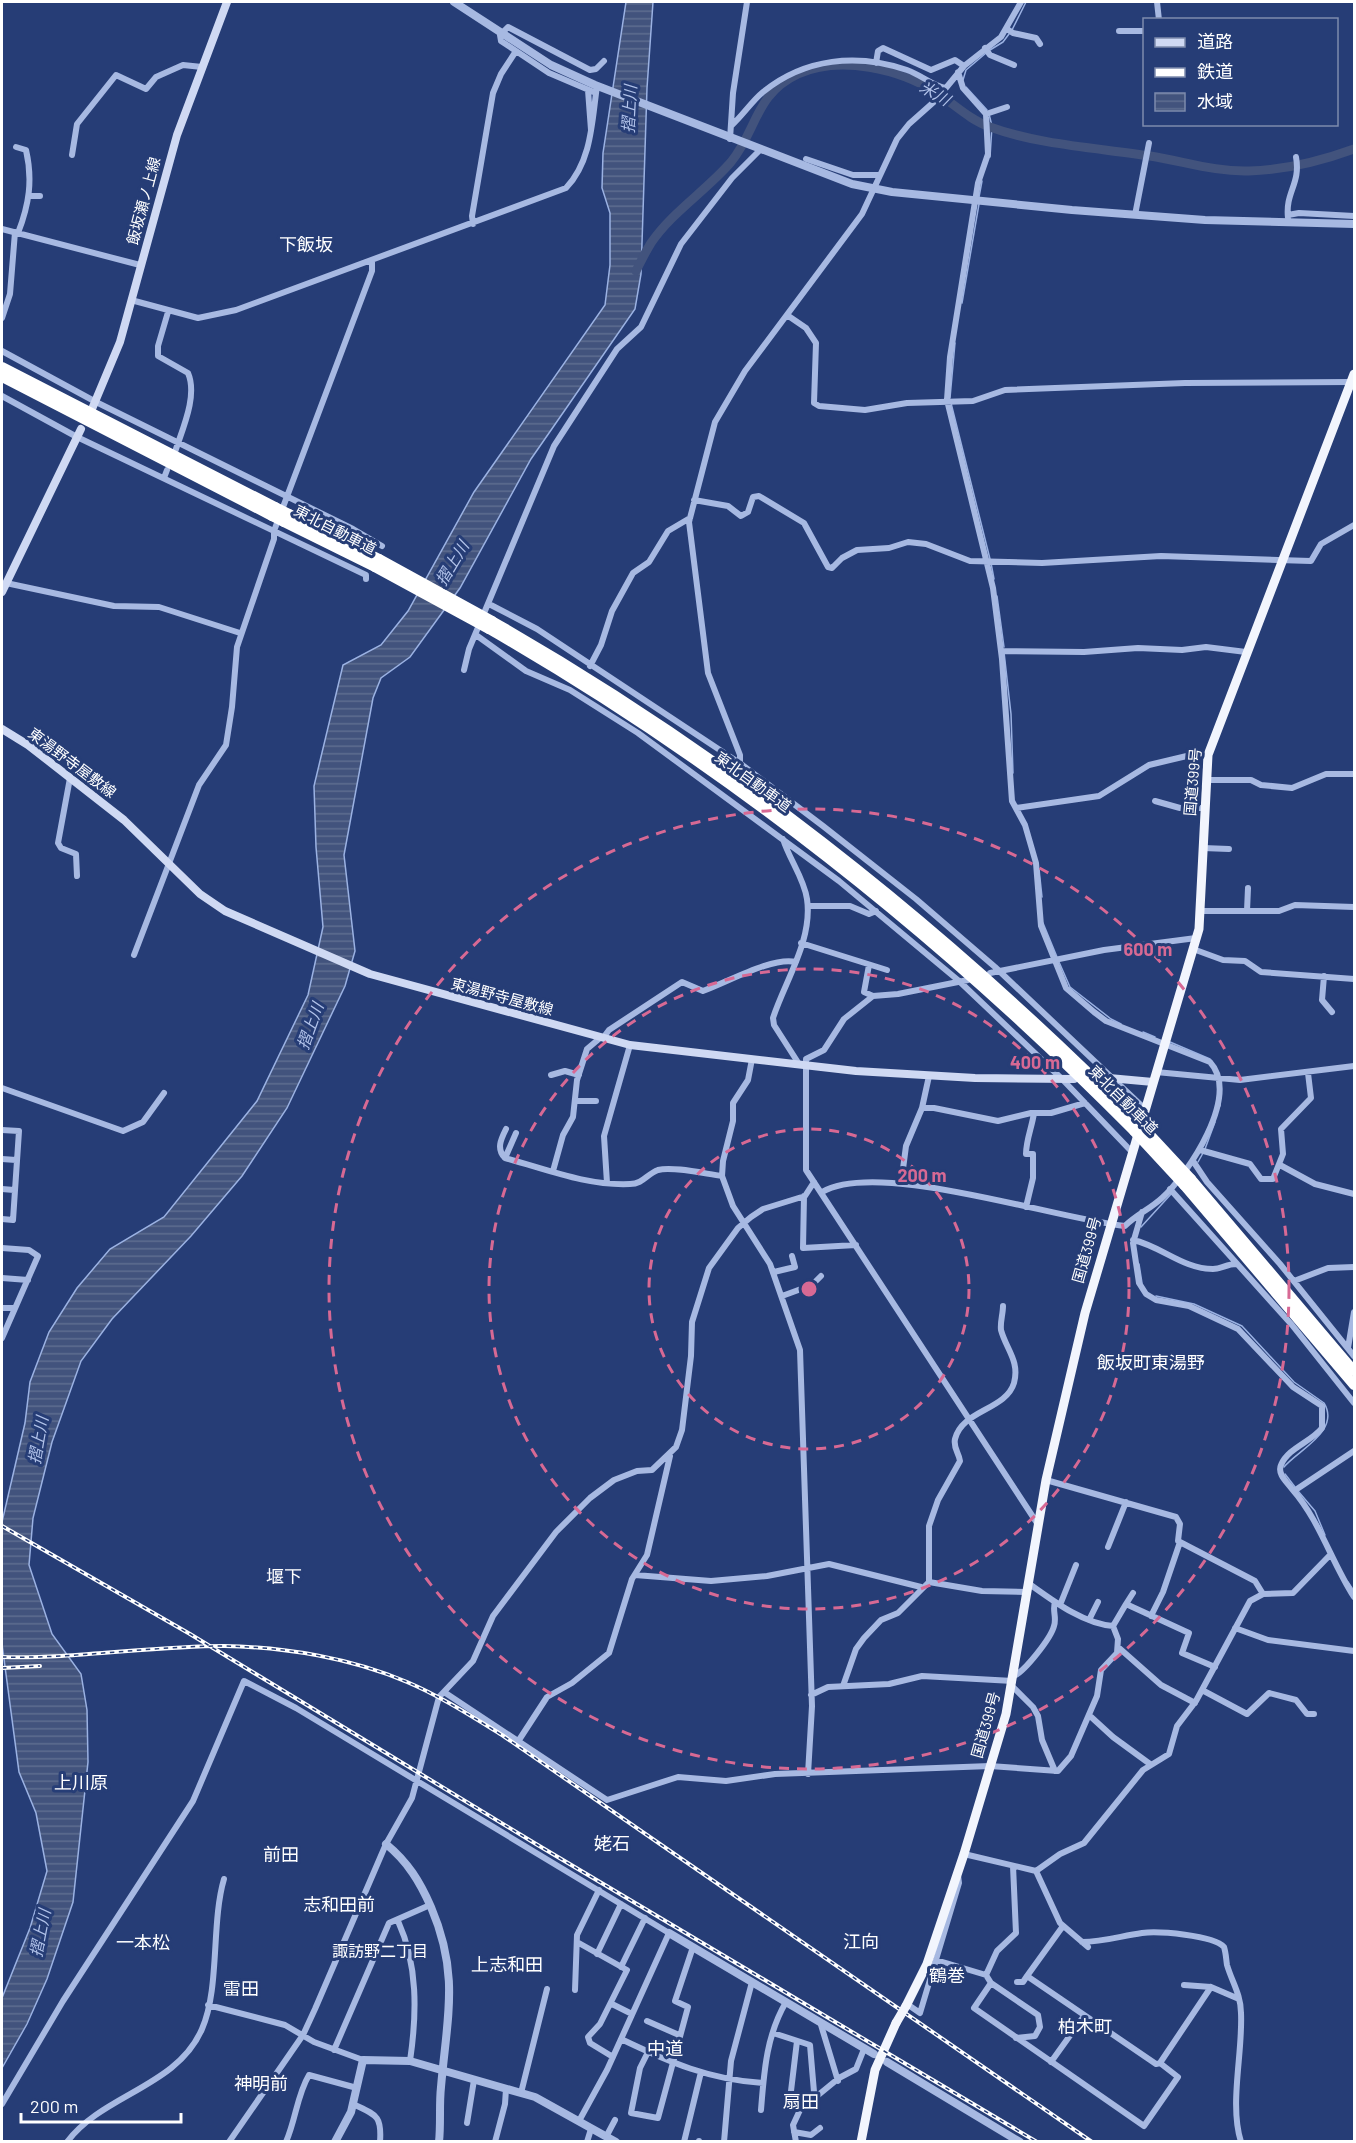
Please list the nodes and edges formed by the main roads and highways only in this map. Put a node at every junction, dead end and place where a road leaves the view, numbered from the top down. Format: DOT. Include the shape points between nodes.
graph roads {
  1 [pos="227,2"];
  2 [pos="2,366"];
  3 [pos="2,377"];
  4 [pos="1353,378"];
  5 [pos="94,406"];
  6 [pos="79,433"];
  7 [pos="274,511"];
  8 [pos="2,592"];
  9 [pos="2,729"];
  10 [pos="1155,1077"];
  11 [pos="1111,1078"];
  12 [pos="1074,1079"];
  13 [pos="1188,1182"];
  14 [pos="1354,1371"];
  15 [pos="1350,1389"];
  16 [pos="861,2142"];
  1 -- 5 [label="main road, 飯坂瀬ノ上線" via="177,135 116,356"];
  2 -- 7 [label="highway, 東北自動車道"];
  3 -- 7 [label="highway, 東北自動車道"];
  4 -- 10 [label="highway, 国道399号" via="1208,755 1201,911"];
  6 -- 8 [label="main road"];
  7 -- 13 [label="highway, 東北自動車道, bridge" via="491,625 646,725 845,869 974,977 1136,1126"];
  9 -- 12 [label="main road, 東湯野寺屋敷線" via="124,820 201,894 225,911 370,974 630,1045 856,1071"];
  10 -- 11 [label="main road"];
  10 -- 16 [label="highway, 国道399号, bridge" via="1085,1313 1037,1523 1013,1681 990,1766 927,1964 875,2070"];
  13 -- 14 [label="highway, 東北自動車道"];
  13 -- 15 [label="highway, 東北自動車道"];
}
